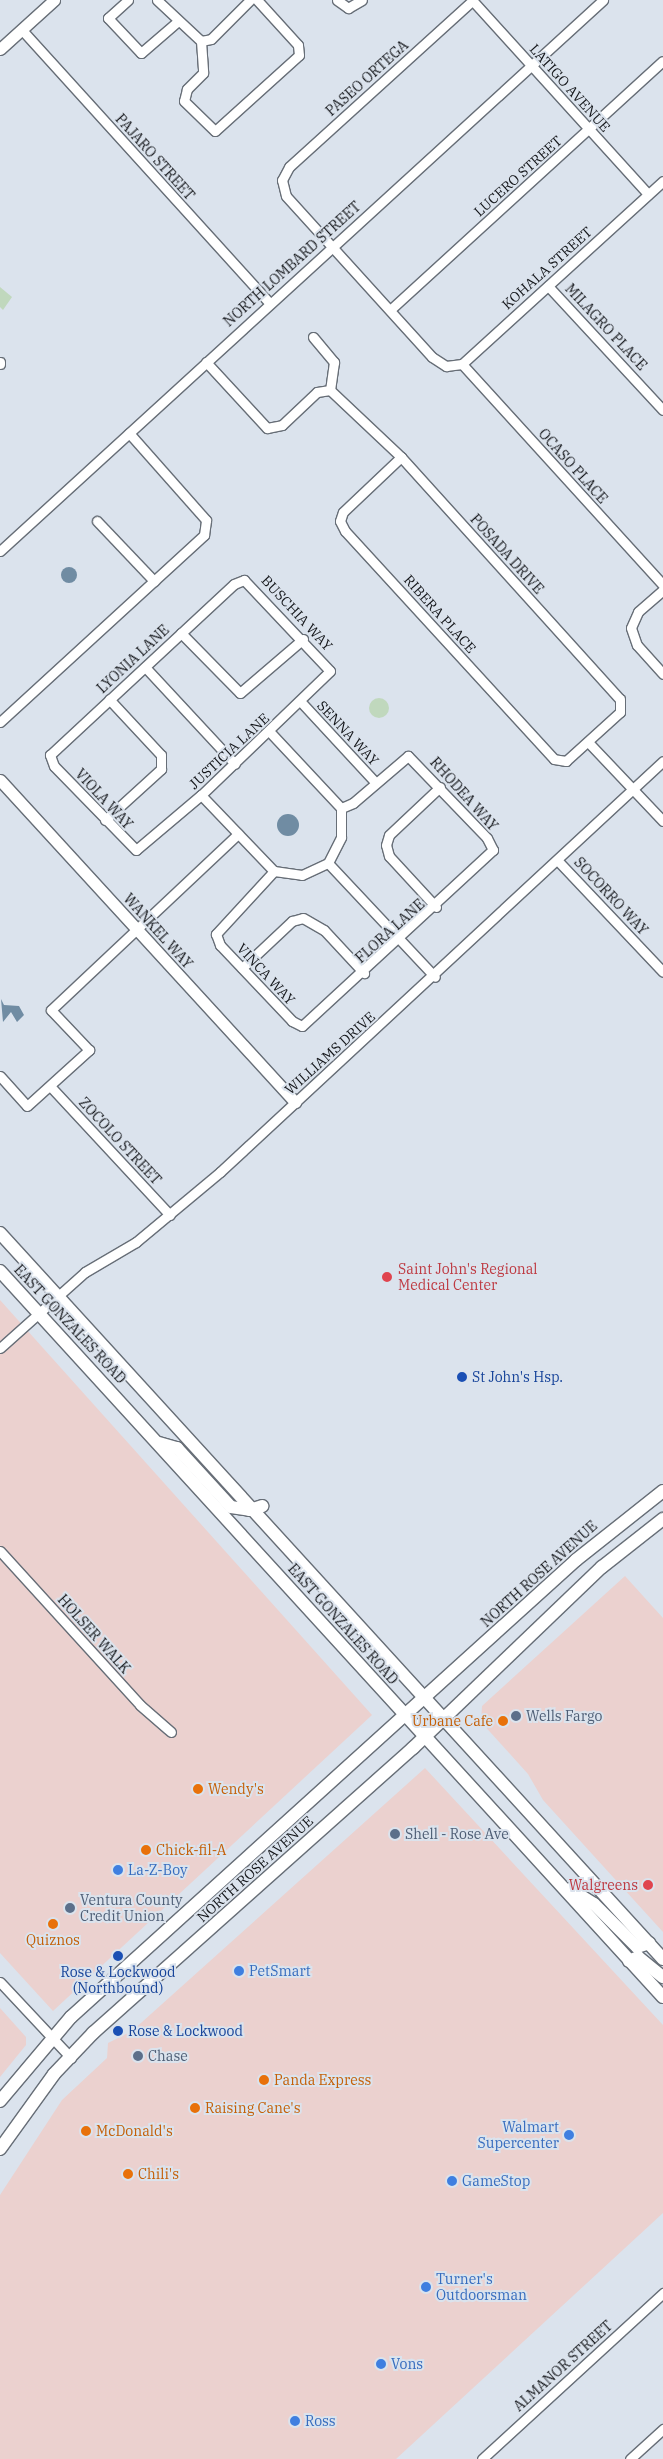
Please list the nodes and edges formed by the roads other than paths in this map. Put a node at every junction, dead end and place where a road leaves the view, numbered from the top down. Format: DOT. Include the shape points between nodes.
graph roads {
  1 [pos="54,0"];
  2 [pos="128,0"];
  3 [pos="157,0"];
  4 [pos="250,0"];
  5 [pos="257,0"];
  6 [pos="337,0"];
  7 [pos="362,0"];
  8 [pos="473,0"];
  9 [pos="603,0"];
  10 [pos="177,22"];
  11 [pos="22,30"];
  12 [pos="201,41"];
  13 [pos="0,50"];
  14 [pos="663,61"];
  15 [pos="532,65"];
  16 [pos="589,129"];
  17 [pos="663,181"];
  18 [pos="648,194"];
  19 [pos="332,248"];
  20 [pos="548,286"];
  21 [pos="269,302"];
  22 [pos="390,310"];
  23 [pos="313,337"];
  24 [pos="206,362"];
  25 [pos="462,364"];
  26 [pos="330,390"];
  27 [pos="663,410"];
  28 [pos="129,433"];
  29 [pos="401,457"];
  30 [pos="97,520"];
  31 [pos="0,551"];
  32 [pos="154,581"];
  33 [pos="241,581"];
  34 [pos="663,585"];
  35 [pos="663,590"];
  36 [pos="181,633"];
  37 [pos="302,639"];
  38 [pos="145,667"];
  39 [pos="329,670"];
  40 [pos="663,674"];
  41 [pos="109,699"];
  42 [pos="301,702"];
  43 [pos="0,722"];
  44 [pos="269,731"];
  45 [pos="588,742"];
  46 [pos="52,760"];
  47 [pos="663,761"];
  48 [pos="235,764"];
  49 [pos="0,780"];
  50 [pos="375,782"];
  51 [pos="440,788"];
  52 [pos="633,789"];
  53 [pos="201,795"];
  54 [pos="341,808"];
  55 [pos="105,820"];
  56 [pos="663,821"];
  57 [pos="238,834"];
  58 [pos="141,848"];
  59 [pos="493,849"];
  60 [pos="559,862"];
  61 [pos="328,863"];
  62 [pos="274,871"];
  63 [pos="436,907"];
  64 [pos="136,928"];
  65 [pos="400,940"];
  66 [pos="242,968"];
  67 [pos="663,972"];
  68 [pos="364,973"];
  69 [pos="435,977"];
  70 [pos="299,1025"];
  71 [pos="0,1076"];
  72 [pos="50,1086"];
  73 [pos="294,1102"];
  74 [pos="170,1215"];
  75 [pos="0,1233"];
  76 [pos="0,1271"];
  77 [pos="57,1296"];
  78 [pos="39,1313"];
  79 [pos="0,1348"];
  80 [pos="159,1443"];
  81 [pos="663,1491"];
  82 [pos="256,1508"];
  83 [pos="663,1519"];
  84 [pos="0,1552"];
  85 [pos="424,1698"];
  86 [pos="406,1715"];
  87 [pos="443,1719"];
  88 [pos="171,1732"];
  89 [pos="425,1736"];
  90 [pos="559,1884"];
  91 [pos="649,1943"];
  92 [pos="663,1959"];
  93 [pos="629,1961"];
  94 [pos="663,1977"];
  95 [pos="0,1982"];
  96 [pos="663,1997"];
  97 [pos="51,2038"];
  98 [pos="70,2058"];
  99 [pos="0,2101"];
  100 [pos="0,2149"];
  101 [pos="663,2293"];
  102 [pos="663,2428"];
  103 [pos="482,2459"];
  104 [pos="630,2459"];
  1 -- 11 [label="street"];
  2 -- 10 [label="street" via="108,18 141,53"];
  3 -- 10 [label="street"];
  4 -- 12 [label="street" via="210,39"];
  5 -- 12 [label="street" via="298,45 298,59 215,131 184,101 187,90 203,74"];
  6 -- 7 [label="street" via="348,8"];
  8 -- 15 [label="street, LATIGO AVENUE"];
  8 -- 19 [label="street, PASEO ORTEGA" via="289,167 282,180 286,196"];
  9 -- 15 [label="street, NORTH LOMBARD STREET"];
  10 -- 12 [label="street"];
  11 -- 13 [label="street"];
  11 -- 21 [label="street, PAJARO STREET"];
  14 -- 16 [label="street, LUCERO STREET"];
  15 -- 16 [label="street, LATIGO AVENUE"];
  15 -- 19 [label="street, NORTH LOMBARD STREET"];
  16 -- 18 [label="street, LATIGO AVENUE"];
  16 -- 22 [label="street, LUCERO STREET"];
  17 -- 18 [label="street, KOHALA STREET"];
  18 -- 20 [label="street, KOHALA STREET"];
  19 -- 21 [label="street, NORTH LOMBARD STREET"];
  19 -- 22 [label="street"];
  20 -- 25 [label="street, KOHALA STREET"];
  20 -- 27 [label="street, MILAGRO PLACE"];
  21 -- 24 [label="street, NORTH LOMBARD STREET"];
  22 -- 25 [label="street" via="432,357 446,366"];
  23 -- 26 [label="street" via="334,362"];
  24 -- 26 [label="street" via="267,428 282,425 317,392"];
  24 -- 28 [label="street, NORTH LOMBARD STREET"];
  25 -- 34 [label="street, OCASO PLACE"];
  26 -- 29 [label="street, POSADA DRIVE"];
  28 -- 31 [label="street, NORTH LOMBARD STREET"];
  28 -- 32 [label="street" via="206,520 204,535"];
  29 -- 45 [label="street, POSADA DRIVE" via="620,699 620,712"];
  29 -- 45 [label="street, RIBERA PLACE" via="342,512 340,521 345,530 554,759 566,761"];
  30 -- 32 [label="street"];
  32 -- 43 [label="street"];
  33 -- 36 [label="street, LYONIA LANE"];
  33 -- 37 [label="street, BUSCHIA WAY" via="252,584"];
  35 -- 40 [label="street" via="638,612 631,628 636,645"];
  36 -- 37 [label="street" via="240,693"];
  36 -- 38 [label="street, LYONIA LANE"];
  37 -- 39 [label="street, BUSCHIA WAY"];
  38 -- 41 [label="street, LYONIA LANE"];
  38 -- 48 [label="street"];
  39 -- 42 [label="street, JUSTICIA LANE"];
  41 -- 46 [label="street, LYONIA LANE" via="50,755"];
  41 -- 55 [label="street" via="161,755 161,769"];
  42 -- 44 [label="street, JUSTICIA LANE"];
  42 -- 50 [label="street, SENNA WAY"];
  44 -- 48 [label="street, JUSTICIA LANE"];
  44 -- 54 [label="street"];
  45 -- 52 [label="street"];
  46 -- 55 [label="street, VIOLA WAY"];
  47 -- 52 [label="street, WILLIAMS DRIVE"];
  48 -- 53 [label="street, JUSTICIA LANE"];
  49 -- 64 [label="street, WANKEL WAY"];
  50 -- 51 [label="street, RHODEA WAY" via="399,761 413,759"];
  50 -- 54 [label="street" via="353,803"];
  51 -- 59 [label="street, RHODEA WAY"];
  51 -- 63 [label="street" via="389,834 386,845 389,856"];
  52 -- 56 [label="street"];
  52 -- 60 [label="street, WILLIAMS DRIVE"];
  53 -- 57 [label="street"];
  53 -- 58 [label="street, JUSTICIA LANE"];
  54 -- 61 [label="street" via="341,838"];
  55 -- 58 [label="street, VIOLA WAY" via="127,844 136,850"];
  57 -- 62 [label="street"];
  57 -- 64 [label="street"];
  59 -- 63 [label="street, FLORA LANE" via="488,860"];
  60 -- 67 [label="street, SOCORRO WAY"];
  60 -- 69 [label="street, WILLIAMS DRIVE"];
  61 -- 62 [label="street" via="302,875"];
  61 -- 65 [label="street"];
  62 -- 66 [label="street, VINCA WAY" via="220,924 217,938"];
  63 -- 65 [label="street, FLORA LANE"];
  64 -- 72 [label="street" via="51,1010 89,1050"];
  64 -- 73 [label="street, WANKEL WAY"];
  65 -- 68 [label="street, FLORA LANE"];
  65 -- 69 [label="street"];
  66 -- 68 [label="street" via="292,921 303,918 324,930"];
  66 -- 70 [label="street, VINCA WAY"];
  68 -- 70 [label="street, FLORA LANE" via="313,1020"];
  69 -- 73 [label="street, WILLIAMS DRIVE"];
  71 -- 72 [label="street" via="27,1106"];
  72 -- 74 [label="street, ZOCOLO STREET"];
  73 -- 74 [label="street, WILLIAMS DRIVE"];
  74 -- 77 [label="street, WILLIAMS DRIVE"];
  75 -- 77 [label="main road, EAST GONZALES ROAD"];
  76 -- 78 [label="main road, EAST GONZALES ROAD"];
  77 -- 78 [label="street, WILLIAMS DRIVE"];
  77 -- 82 [label="main road, EAST GONZALES ROAD"];
  78 -- 79 [label="street, WILLIAMS DRIVE"];
  78 -- 80 [label="main road, EAST GONZALES ROAD"];
  80 -- 82 [label="main road" via="177,1448 230,1507"];
  80 -- 86 [label="main road, EAST GONZALES ROAD"];
  81 -- 85 [label="main road, NORTH ROSE AVENUE" via="598,1541"];
  82 -- 85 [label="main road, EAST GONZALES ROAD"];
  83 -- 87 [label="main road, NORTH ROSE AVENUE" via="608,1562"];
  84 -- 88 [label="street, HOLSER WALK" via="140,1705"];
  85 -- 86 [label="main road, NORTH ROSE AVENUE"];
  85 -- 87 [label="main road, EAST GONZALES ROAD"];
  86 -- 89 [label="main road, EAST GONZALES ROAD"];
  86 -- 97 [label="main road, NORTH ROSE AVENUE"];
  87 -- 89 [label="main road, NORTH ROSE AVENUE"];
  87 -- 91 [label="main road, EAST GONZALES ROAD"];
  89 -- 90 [label="main road, EAST GONZALES ROAD"];
  89 -- 98 [label="main road, NORTH ROSE AVENUE"];
  90 -- 91 [label="main road" via="594,1904 637,1947"];
  90 -- 93 [label="main road, EAST GONZALES ROAD"];
  91 -- 92 [label="main road, EAST GONZALES ROAD"];
  93 -- 94 [label="main road" via="638,1957"];
  93 -- 96 [label="main road, EAST GONZALES ROAD"];
  95 -- 97 [label="street"];
  97 -- 98 [label="street"];
  97 -- 99 [label="main road, NORTH ROSE AVENUE"];
  98 -- 100 [label="main road, NORTH ROSE AVENUE"];
  101 -- 103 [label="street, ALMANOR STREET"];
  102 -- 104 [label="street"];
}
